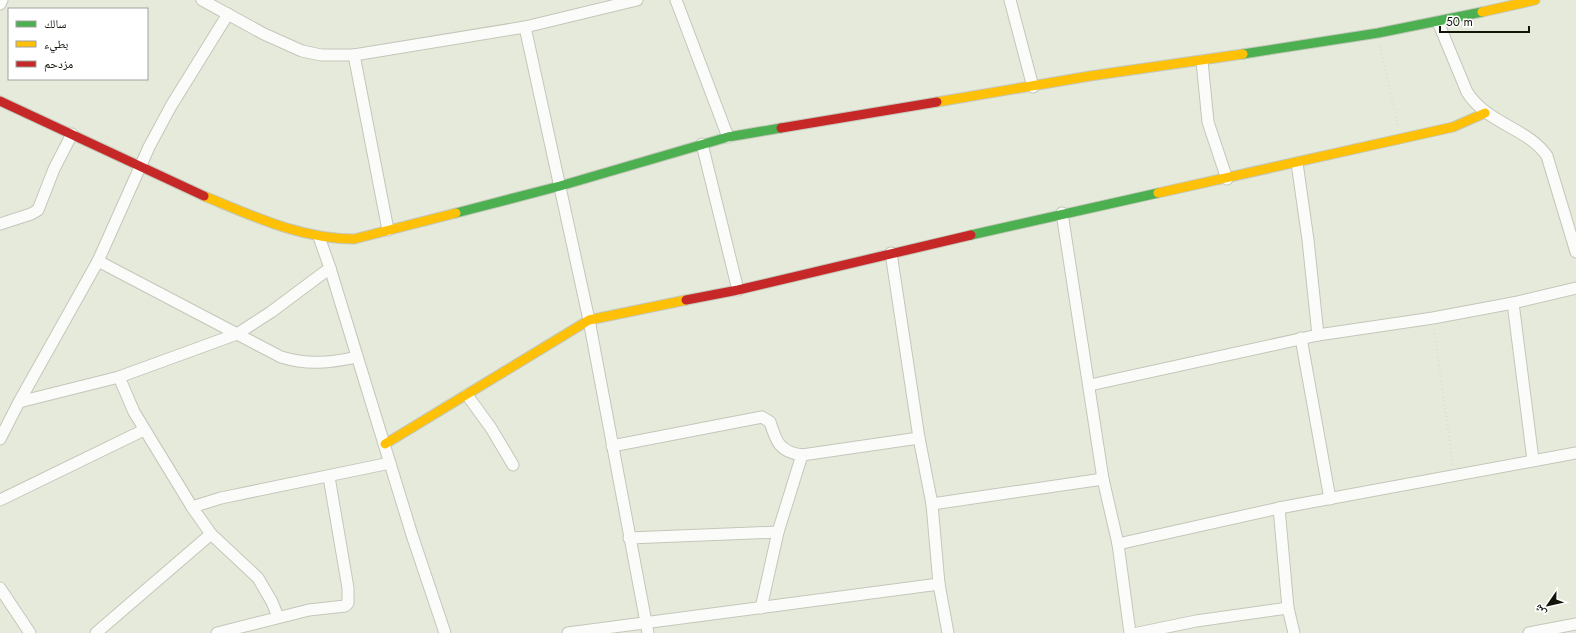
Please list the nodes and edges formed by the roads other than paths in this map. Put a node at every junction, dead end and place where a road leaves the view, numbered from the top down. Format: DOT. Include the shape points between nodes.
graph roads {
  1 [pos="2,0"];
  2 [pos="202,0"];
  3 [pos="638,0"];
  4 [pos="676,0"];
  5 [pos="1010,0"];
  6 [pos="1535,0"];
  7 [pos="0,4"];
  8 [pos="228,14"];
  9 [pos="1438,22"];
  10 [pos="525,28"];
  11 [pos="354,56"];
  12 [pos="1202,61"];
  13 [pos="1032,87"];
  14 [pos="0,101"];
  15 [pos="1485,113"];
  16 [pos="72,134"];
  17 [pos="728,137"];
  18 [pos="702,144"];
  19 [pos="1297,163"];
  20 [pos="139,167"];
  21 [pos="1227,179"];
  22 [pos="560,186"];
  23 [pos="1062,213"];
  24 [pos="0,224"];
  25 [pos="388,230"];
  26 [pos="319,237"];
  27 [pos="1576,252"];
  28 [pos="891,253"];
  29 [pos="98,261"];
  30 [pos="330,268"];
  31 [pos="1576,288"];
  32 [pos="738,290"];
  33 [pos="1513,303"];
  34 [pos="589,320"];
  35 [pos="238,334"];
  36 [pos="1318,335"];
  37 [pos="1300,338"];
  38 [pos="357,357"];
  39 [pos="119,377"];
  40 [pos="1090,385"];
  41 [pos="467,395"];
  42 [pos="19,402"];
  43 [pos="144,430"];
  44 [pos="919,438"];
  45 [pos="0,439"];
  46 [pos="385,444"];
  47 [pos="612,446"];
  48 [pos="1576,453"];
  49 [pos="802,455"];
  50 [pos="1533,460"];
  51 [pos="390,463"];
  52 [pos="513,465"];
  53 [pos="329,477"];
  54 [pos="1103,479"];
  55 [pos="1330,499"];
  56 [pos="0,500"];
  57 [pos="932,504"];
  58 [pos="192,507"];
  59 [pos="1279,508"];
  60 [pos="778,532"];
  61 [pos="211,534"];
  62 [pos="629,538"];
  63 [pos="1118,544"];
  64 [pos="939,584"];
  65 [pos="0,588"];
  66 [pos="761,608"];
  67 [pos="1288,608"];
  68 [pos="278,617"];
  69 [pos="258,621"];
  70 [pos="1576,624"];
  71 [pos="647,628"];
  72 [pos="30,633"];
  73 [pos="96,633"];
  74 [pos="217,633"];
  75 [pos="258,633"];
  76 [pos="445,633"];
  77 [pos="568,633"];
  78 [pos="948,633"];
  79 [pos="1130,633"];
  80 [pos="1138,633"];
  81 [pos="1294,633"];
  82 [pos="1529,633"];
  1 -- 7 [label="street"];
  2 -- 8 [label="street"];
  3 -- 10 [label="street"];
  4 -- 17 [label="street"];
  5 -- 13 [label="street"];
  6 -- 9 [label="street"];
  8 -- 11 [label="street" via="302,51"];
  8 -- 20 [label="street" via="171,106"];
  9 -- 12 [label="street"];
  9 -- 15 [label="street" via="1467,92"];
  10 -- 11 [label="street"];
  10 -- 22 [label="street"];
  11 -- 25 [label="street"];
  12 -- 13 [label="street" via="1090,76"];
  12 -- 21 [label="street" via="1208,122"];
  13 -- 17 [label="street"];
  14 -- 16 [label="street"];
  15 -- 19 [label="street" via="1453,127"];
  15 -- 27 [label="street" via="1537,145 1547,156"];
  16 -- 20 [label="street"];
  16 -- 24 [label="street" via="54,169 38,210"];
  17 -- 18 [label="street"];
  18 -- 22 [label="street"];
  18 -- 32 [label="street"];
  19 -- 21 [label="street"];
  19 -- 36 [label="street"];
  20 -- 26 [label="street" via="249,214 306,235"];
  20 -- 29 [label="street"];
  21 -- 23 [label="street"];
  22 -- 25 [label="street"];
  22 -- 34 [label="street"];
  23 -- 28 [label="street"];
  23 -- 40 [label="street"];
  25 -- 26 [label="street" via="354,240"];
  26 -- 30 [label="street"];
  28 -- 32 [label="street"];
  28 -- 44 [label="street"];
  29 -- 35 [label="street"];
  29 -- 42 [label="street"];
  30 -- 35 [label="street"];
  30 -- 38 [label="street"];
  31 -- 33 [label="street"];
  32 -- 34 [label="street"];
  33 -- 36 [label="street"];
  33 -- 50 [label="street"];
  34 -- 41 [label="street"];
  34 -- 47 [label="street"];
  35 -- 38 [label="street" via="281,357 292,360 326,363"];
  35 -- 39 [label="street"];
  36 -- 37 [label="street"];
  37 -- 40 [label="street"];
  37 -- 55 [label="street"];
  38 -- 46 [label="street"];
  39 -- 42 [label="street"];
  39 -- 43 [label="street"];
  40 -- 54 [label="street"];
  41 -- 46 [label="street"];
  41 -- 52 [label="street"];
  42 -- 45 [label="street"];
  43 -- 56 [label="street"];
  43 -- 58 [label="street"];
  44 -- 49 [label="street"];
  44 -- 57 [label="street"];
  46 -- 51 [label="street"];
  47 -- 49 [label="street" via="765,418 770,422 776,441 790,452"];
  47 -- 62 [label="street"];
  48 -- 50 [label="street"];
  49 -- 60 [label="street"];
  50 -- 55 [label="street"];
  51 -- 53 [label="street"];
  51 -- 76 [label="street"];
  53 -- 58 [label="street" via="221,498"];
  53 -- 68 [label="street" via="349,600 345,606"];
  54 -- 57 [label="street"];
  54 -- 63 [label="street"];
  55 -- 59 [label="street"];
  57 -- 64 [label="street"];
  58 -- 61 [label="street"];
  59 -- 63 [label="street"];
  59 -- 67 [label="street"];
  60 -- 62 [label="street"];
  60 -- 66 [label="street"];
  61 -- 68 [label="street" via="258,578"];
  61 -- 73 [label="street"];
  62 -- 71 [label="street"];
  63 -- 79 [label="street"];
  64 -- 66 [label="street"];
  64 -- 78 [label="street"];
  65 -- 72 [label="street"];
  66 -- 71 [label="street" via="703,616"];
  67 -- 80 [label="street" via="1196,621"];
  67 -- 81 [label="street"];
  68 -- 69 [label="street"];
  69 -- 74 [label="street"];
  69 -- 75 [label="street"];
  70 -- 82 [label="street"];
  71 -- 77 [label="street"];
}
